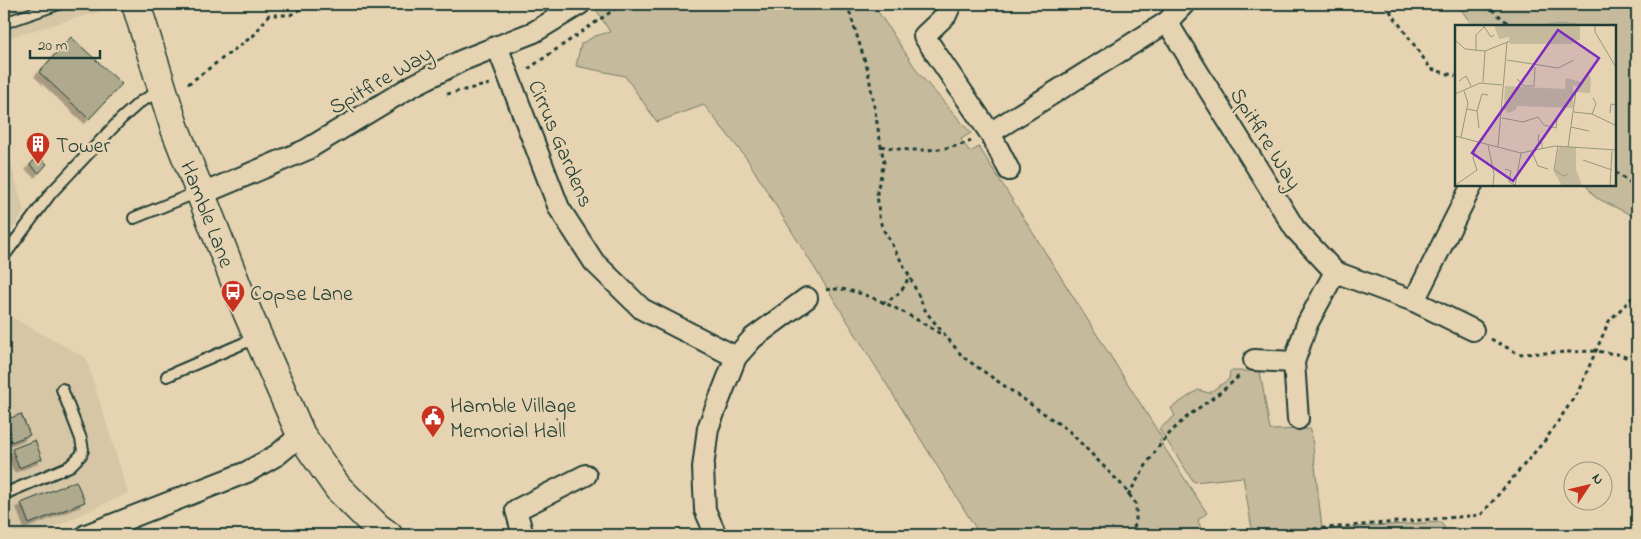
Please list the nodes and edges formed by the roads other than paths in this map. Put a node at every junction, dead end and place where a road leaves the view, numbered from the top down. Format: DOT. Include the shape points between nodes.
graph roads {
  1 [pos="59,4"];
  2 [pos="136,4"];
  3 [pos="580,4"];
  4 [pos="951,4"];
  5 [pos="1184,4"];
  6 [pos="4,22"];
  7 [pos="1167,22"];
  8 [pos="496,46"];
  9 [pos="163,90"];
  10 [pos="990,133"];
  11 [pos="1010,170"];
  12 [pos="1472,186"];
  13 [pos="201,192"];
  14 [pos="134,218"];
  15 [pos="4,256"];
  16 [pos="1335,272"];
  17 [pos="807,298"];
  18 [pos="1414,301"];
  19 [pos="1473,330"];
  20 [pos="258,337"];
  21 [pos="736,357"];
  22 [pos="1254,360"];
  23 [pos="1294,362"];
  24 [pos="167,376"];
  25 [pos="62,389"];
  26 [pos="1298,419"];
  27 [pos="301,435"];
  28 [pos="586,475"];
  29 [pos="4,494"];
  30 [pos="380,533"];
  31 [pos="86,535"];
  32 [pos="523,535"];
  33 [pos="716,535"];
  1 -- 6 [label="lane"];
  2 -- 9 [label="main road, Hamble Lane"];
  3 -- 8 [label="street, Spitfire Way" via="534,32"];
  4 -- 10 [label="street" via="946,15 924,36"];
  5 -- 7 [label="street"];
  7 -- 10 [label="street"];
  7 -- 16 [label="street, Spitfire Way" via="1295,229"];
  8 -- 13 [label="street, Spitfire Way" via="412,86 306,150"];
  8 -- 21 [label="street, Cirrus Gardens" via="559,208 594,262 642,309"];
  9 -- 13 [label="main road, Hamble Lane"];
  9 -- 15 [label="lane" via="140,102 121,119 47,198"];
  10 -- 11 [label="street"];
  12 -- 18 [label="street"];
  13 -- 14 [label="lane"];
  13 -- 20 [label="main road, Hamble Lane"];
  16 -- 18 [label="street, Spitfire Way"];
  16 -- 23 [label="street" via="1307,324"];
  17 -- 21 [label="street" via="753,338"];
  18 -- 19 [label="street, Spitfire Way"];
  20 -- 24 [label="lane"];
  20 -- 27 [label="main road, Hamble Lane"];
  21 -- 33 [label="street" via="708,428 703,468 705,510"];
  22 -- 23 [label="street"];
  23 -- 26 [label="street"];
  25 -- 29 [label="lane" via="82,438 81,455 70,466"];
  27 -- 30 [label="main road, Hamble Lane" via="338,488"];
  27 -- 31 [label="street" via="277,455 247,472"];
  28 -- 32 [label="street" via="516,510"];
}
